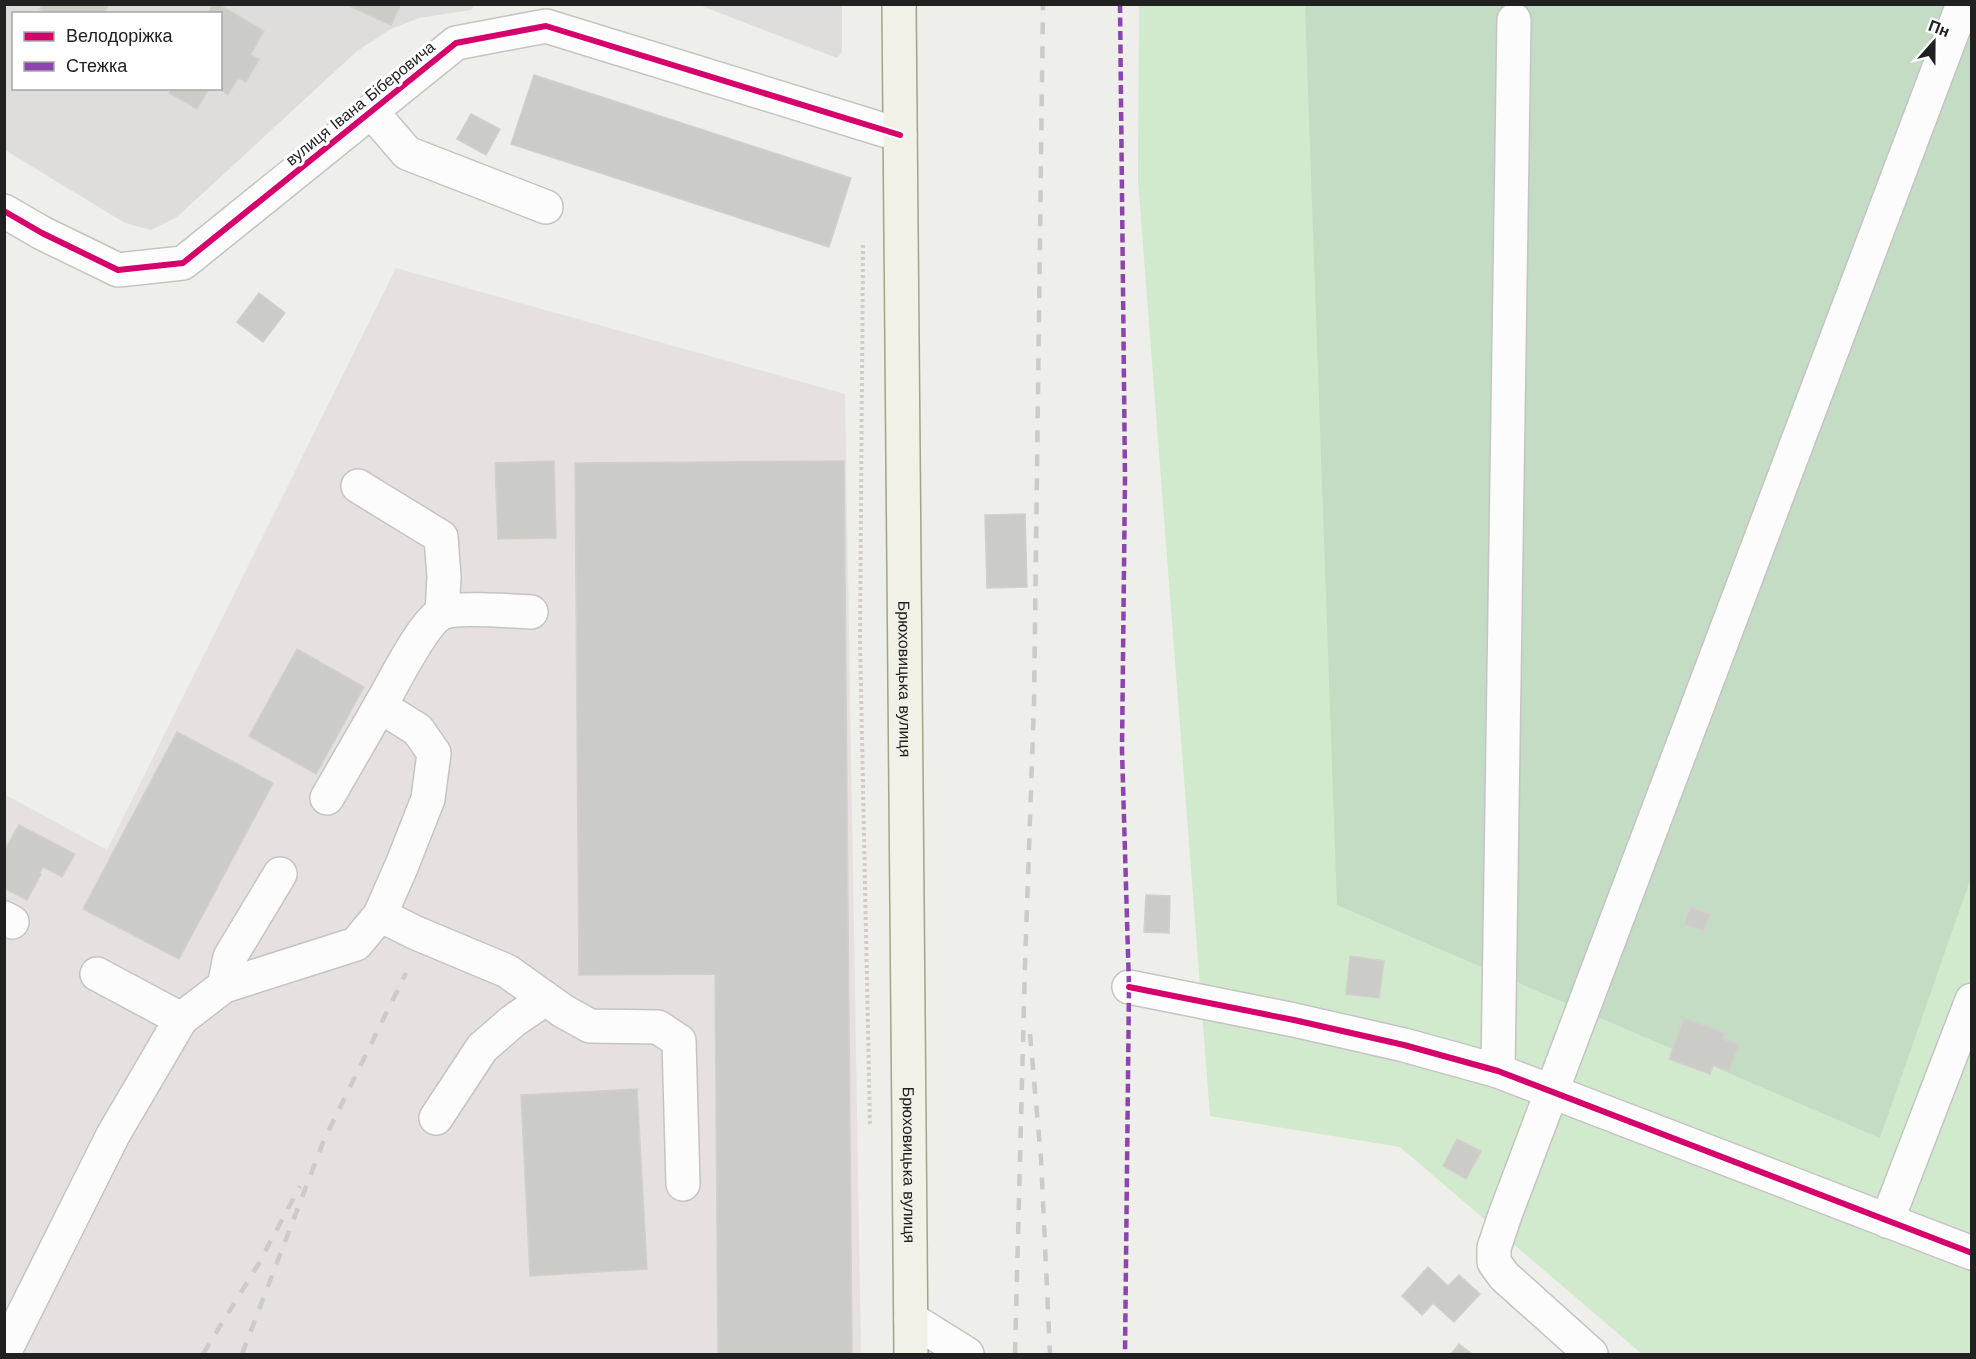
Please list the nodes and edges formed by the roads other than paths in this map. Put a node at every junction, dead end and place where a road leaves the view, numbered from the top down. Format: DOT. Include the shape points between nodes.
graph roads {
  1 [pos="899,4"];
  2 [pos="1963,4"];
  3 [pos="539,15"];
  4 [pos="1514,20"];
  5 [pos="371,111"];
  6 [pos="900,135"];
  7 [pos="546,207"];
  8 [pos="4,211"];
  9 [pos="358,486"];
  10 [pos="531,612"];
  11 [pos="442,613"];
  12 [pos="380,706"];
  13 [pos="327,798"];
  14 [pos="280,874"];
  15 [pos="380,915"];
  16 [pos="97,974"];
  17 [pos="224,986"];
  18 [pos="1129,987"];
  19 [pos="545,999"];
  20 [pos="1971,1000"];
  21 [pos="181,1019"];
  22 [pos="1498,1071"];
  23 [pos="1552,1093"];
  24 [pos="436,1118"];
  25 [pos="683,1184"];
  26 [pos="1887,1221"];
  27 [pos="1971,1253"];
  28 [pos="911,1318"];
  29 [pos="4,1353"];
  30 [pos="911,1354"];
  31 [pos="967,1354"];
  32 [pos="1591,1354"];
  1 -- 6 [label="main road, Брюховицька вулиця"];
  2 -- 23 [label="street"];
  3 -- 5 [label="street, вулиця Івана Біберовича" via="456,43"];
  3 -- 6 [label="street, вулиця Івана Біберовича"];
  4 -- 22 [label="street"];
  5 -- 7 [label="street" via="407,153"];
  5 -- 8 [label="street, вулиця Івана Біберовича" via="183,263 118,270"];
  6 -- 28 [label="main road, Брюховицька вулиця"];
  9 -- 11 [label="street" via="441,537"];
  10 -- 11 [label="street"];
  11 -- 12 [label="street" via="428,625"];
  12 -- 13 [label="street"];
  12 -- 15 [label="street" via="418,730 434,753 428,799"];
  14 -- 17 [label="street" via="230,957"];
  15 -- 17 [label="street" via="356,944"];
  15 -- 19 [label="street" via="507,971"];
  16 -- 21 [label="street"];
  17 -- 21 [label="street"];
  18 -- 22 [label="street" via="1404,1045"];
  19 -- 24 [label="street" via="482,1048"];
  19 -- 25 [label="street" via="590,1026 658,1027 679,1041"];
  20 -- 26 [label="street"];
  21 -- 29 [label="street" via="113,1135"];
  22 -- 23 [label="street"];
  23 -- 26 [label="street"];
  23 -- 32 [label="street" via="1505,1215 1494,1248 1494,1262 1504,1276"];
  26 -- 27 [label="street"];
  28 -- 30 [label="main road, Брюховицька вулиця"];
  28 -- 31 [label="street"];
}
